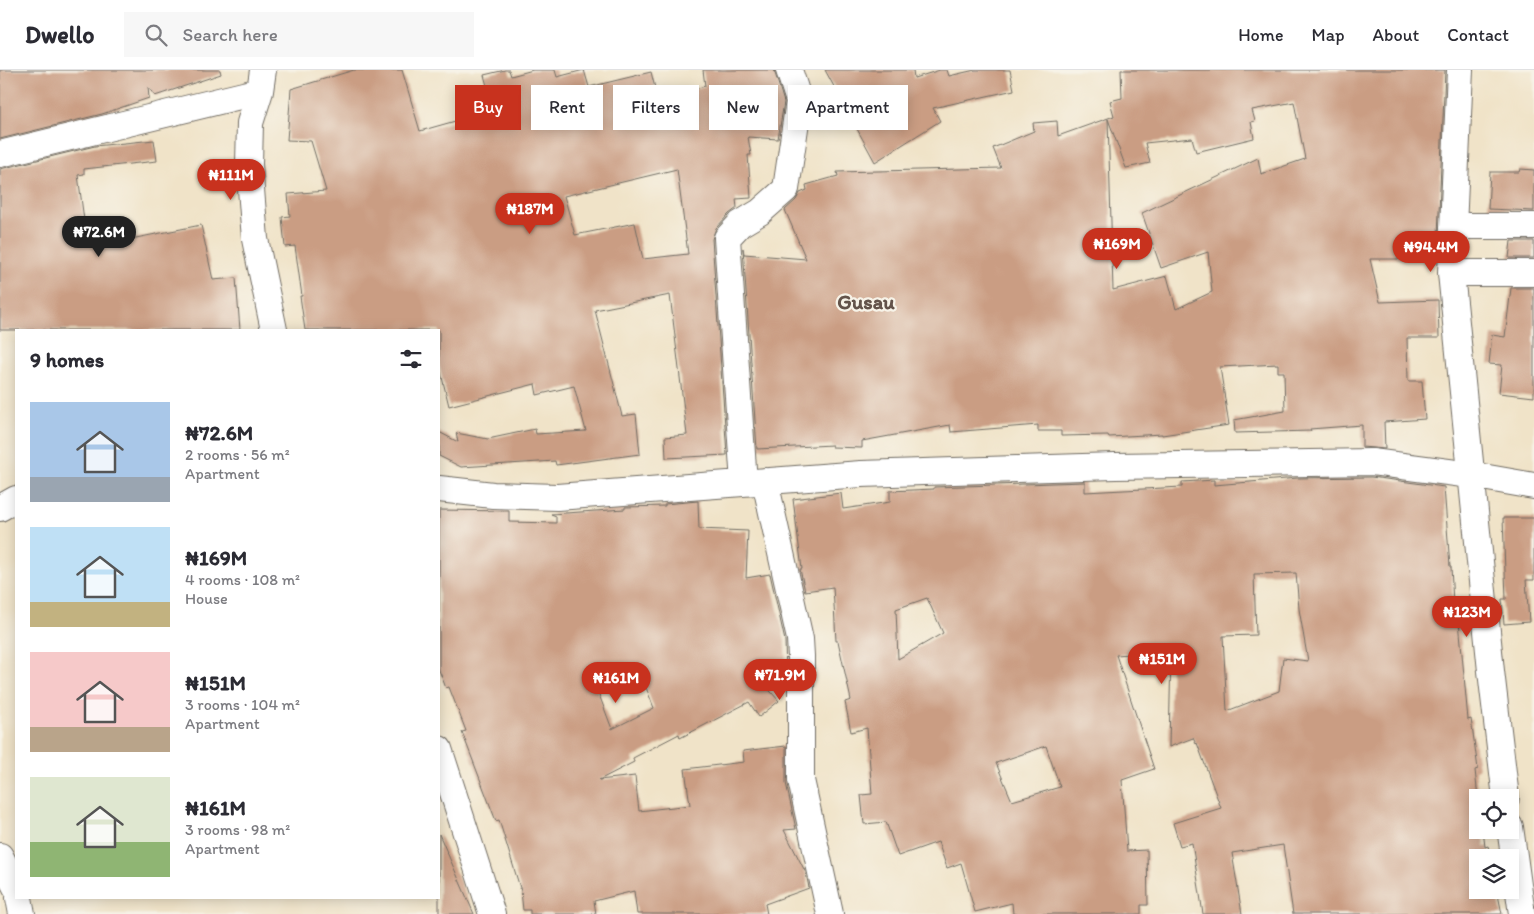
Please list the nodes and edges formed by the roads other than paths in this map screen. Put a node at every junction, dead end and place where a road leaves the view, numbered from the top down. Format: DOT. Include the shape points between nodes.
graph roads {
  1 [pos="789,70"];
  2 [pos="1460,70"];
  3 [pos="261,81"];
  4 [pos="0,154"];
  5 [pos="1454,226"];
  6 [pos="1534,226"];
  7 [pos="1534,273"];
  8 [pos="1451,274"];
  9 [pos="274,329"];
  10 [pos="1471,474"];
  11 [pos="754,482"];
  12 [pos="1534,486"];
  13 [pos="440,489"];
  14 [pos="15,500"];
  15 [pos="0,508"];
  16 [pos="440,752"];
  17 [pos="1505,789"];
  18 [pos="1512,839"];
  19 [pos="0,856"];
  20 [pos="15,885"];
  21 [pos="19,899"];
  22 [pos="22,914"];
  23 [pos="492,914"];
  24 [pos="830,914"];
  25 [pos="1522,914"];
  1 -- 11 [label="street" via="799,101 786,188 726,238"];
  2 -- 5 [label="street"];
  3 -- 4 [label="street"];
  3 -- 9 [label="street" via="250,123 249,164 255,239"];
  5 -- 6 [label="street"];
  5 -- 8 [label="street"];
  7 -- 8 [label="street"];
  8 -- 10 [label="street"];
  10 -- 11 [label="street" via="1372,462 1086,466 861,474"];
  10 -- 12 [label="street"];
  10 -- 17 [label="street"];
  11 -- 13 [label="street" via="557,497"];
  11 -- 24 [label="street" via="800,639 801,780"];
  14 -- 15 [label="street"];
  16 -- 23 [label="street"];
  18 -- 25 [label="street"];
  19 -- 20 [label="street"];
  21 -- 22 [label="street"];
}
